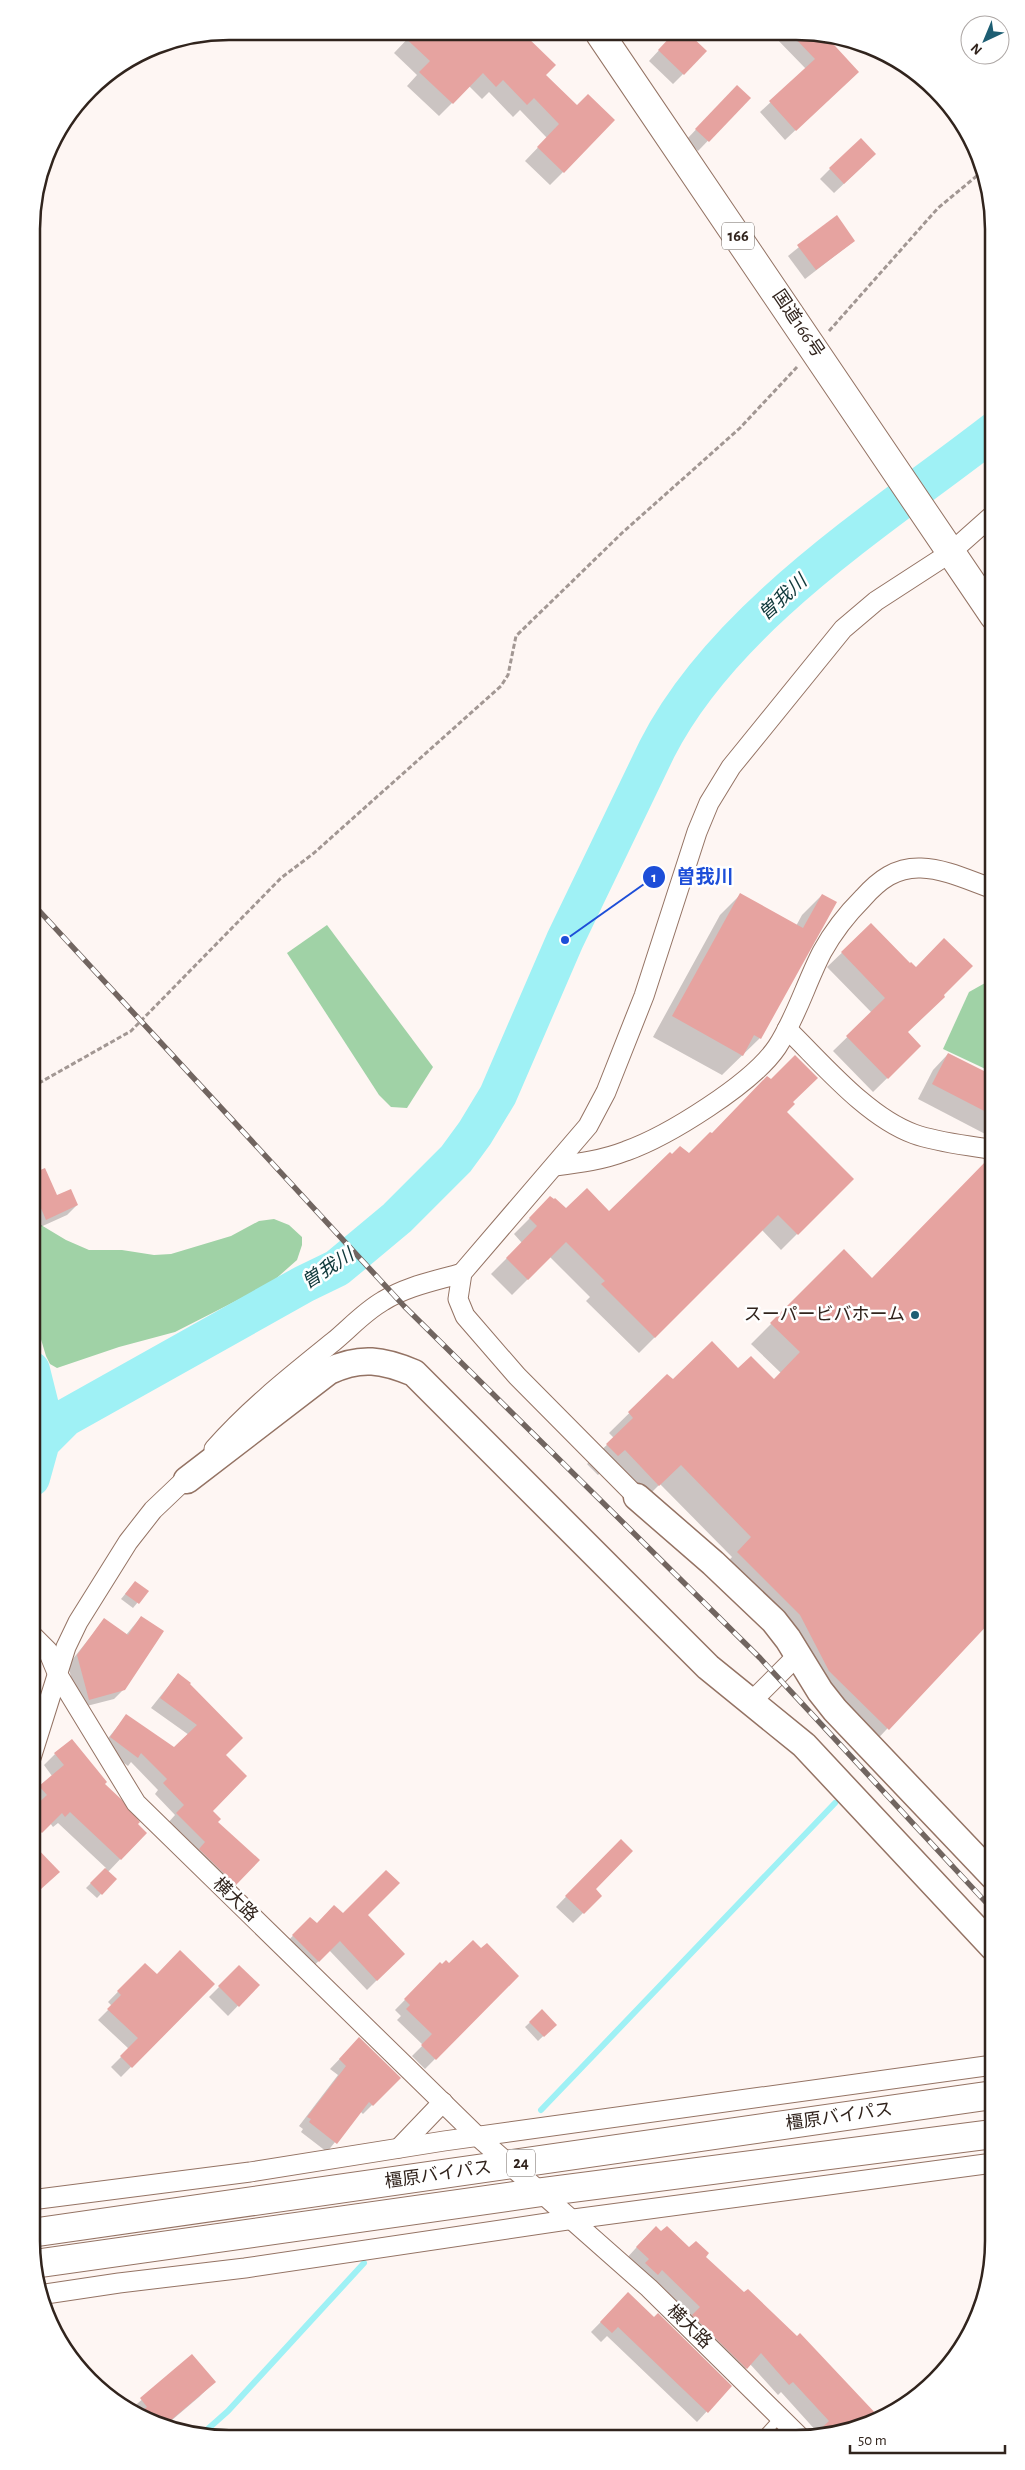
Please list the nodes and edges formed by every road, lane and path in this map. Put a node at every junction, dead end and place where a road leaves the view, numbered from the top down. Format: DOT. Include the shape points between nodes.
graph roads {
  1 [pos="604,40"];
  2 [pos="977,175"];
  3 [pos="814,348"];
  4 [pos="985,522"];
  5 [pos="950,553"];
  6 [pos="985,603"];
  7 [pos="985,886"];
  8 [pos="787,1029"];
  9 [pos="40,1082"];
  10 [pos="985,1148"];
  11 [pos="556,1166"];
  12 [pos="462,1273"];
  13 [pos="186,1480"];
  14 [pos="637,1497"];
  15 [pos="40,1643"];
  16 [pos="798,1655"];
  17 [pos="58,1674"];
  18 [pos="751,1702"];
  19 [pos="40,1730"];
  20 [pos="985,1868"];
  21 [pos="985,1938"];
  22 [pos="985,2066"];
  23 [pos="985,2097"];
  24 [pos="443,2102"];
  25 [pos="985,2135"];
  26 [pos="477,2136"];
  27 [pos="399,2148"];
  28 [pos="985,2164"];
  29 [pos="510,2165"];
  30 [pos="542,2192"];
  31 [pos="40,2199"];
  32 [pos="574,2219"];
  33 [pos="40,2232"];
  34 [pos="43,2263"];
  35 [pos="47,2294"];
  36 [pos="780,2416"];
  37 [pos="767,2430"];
  38 [pos="793,2430"];
  1 -- 3 [label="highway, 国道166号 / 166"];
  2 -- 3 [label="path" via="938,208"];
  3 -- 5 [label="highway, 国道166号 / 166"];
  3 -- 9 [label="path" via="740,428 622,533 516,636 508,675 501,686 281,878 131,1030"];
  4 -- 5 [label="street"];
  5 -- 6 [label="highway, 国道166号 / 166"];
  5 -- 11 [label="street" via="876,601 843,629 731,767 709,803 697,832 644,996 610,1084 588,1126"];
  7 -- 8 [label="street" via="948,872 922,868 904,869 886,876 834,933"];
  8 -- 10 [label="street" via="868,1108 893,1125 915,1135"];
  8 -- 11 [label="street" via="776,1048 743,1083 659,1136 593,1161"];
  11 -- 12 [label="street"];
  12 -- 13 [label="street" via="406,1289 362,1315 254,1407"];
  12 -- 14 [label="street" via="458,1299 465,1316 534,1394"];
  13 -- 17 [label="street" via="154,1510 128,1542 78,1622"];
  13 -- 18 [label="street" via="329,1371 345,1364 366,1361 389,1363 414,1373 434,1391 708,1667"];
  14 -- 16 [label="street" via="774,1621"];
  15 -- 17 [label="street, 横大路" via="48,1651"];
  16 -- 18 [label="street"];
  16 -- 20 [label="street" via="835,1710"];
  17 -- 19 [label="street"];
  17 -- 24 [label="street, 横大路" via="136,1803"];
  18 -- 21 [label="street" via="804,1745"];
  22 -- 26 [label="street"];
  23 -- 29 [label="highway, 橿原バイパス / 24"];
  24 -- 26 [label="street, 横大路"];
  24 -- 27 [label="street"];
  25 -- 30 [label="highway, 橿原バイパス / 24"];
  26 -- 27 [label="street"];
  26 -- 29 [label="street, 横大路"];
  27 -- 31 [label="street" via="250,2172"];
  28 -- 32 [label="street"];
  29 -- 30 [label="street, 横大路"];
  29 -- 33 [label="highway, 橿原バイパス / 24"];
  30 -- 32 [label="street, 横大路"];
  30 -- 34 [label="highway, 橿原バイパス / 24"];
  32 -- 35 [label="street"];
  32 -- 36 [label="street, 横大路"];
  36 -- 37 [label="lane"];
  36 -- 38 [label="street, 横大路"];
}
